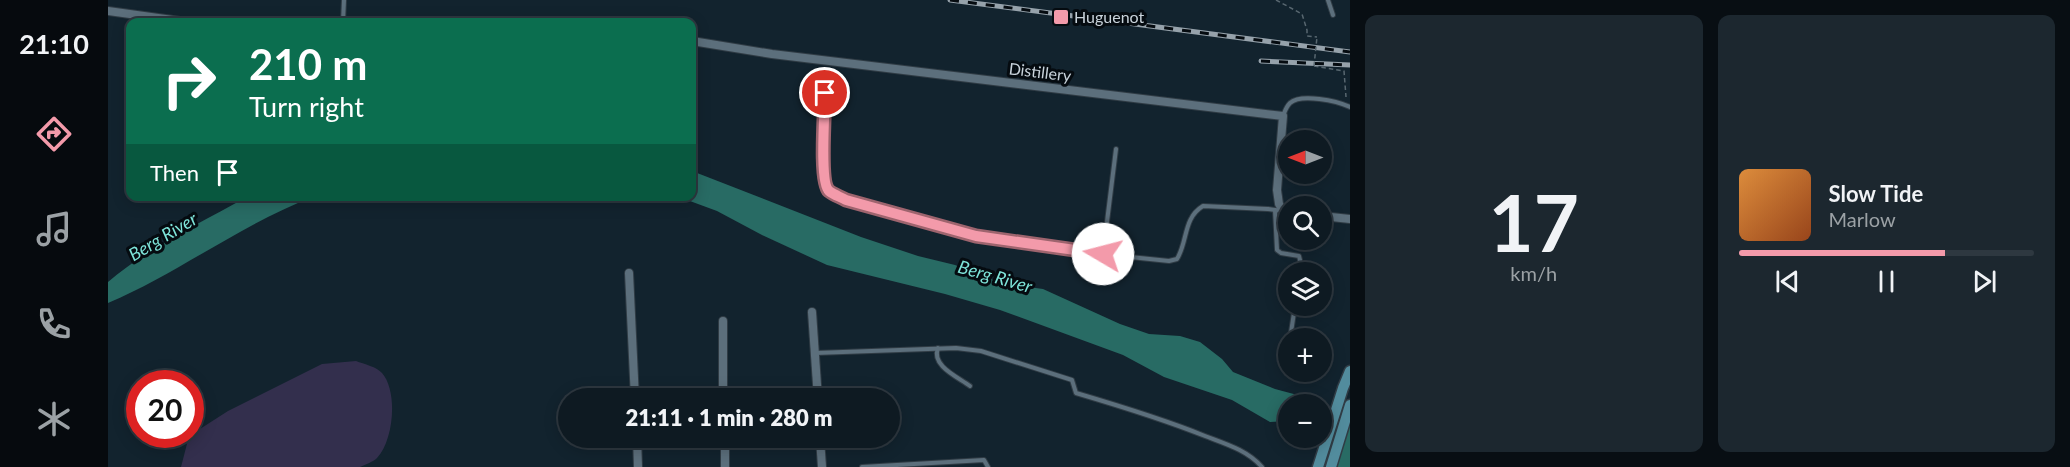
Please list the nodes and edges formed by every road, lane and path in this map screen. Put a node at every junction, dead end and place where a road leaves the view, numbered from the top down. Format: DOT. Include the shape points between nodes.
graph roads {
  1 [pos="344,0"];
  2 [pos="1276,0"];
  3 [pos="1328,0"];
  4 [pos="108,11"];
  5 [pos="1333,15"];
  6 [pos="158,18"];
  7 [pos="343,18"];
  8 [pos="696,42"];
  9 [pos="825,93"];
  10 [pos="1349,106"];
  11 [pos="1283,116"];
  12 [pos="1116,149"];
  13 [pos="1278,197"];
  14 [pos="1278,211"];
  15 [pos="1332,217"];
  16 [pos="1350,219"];
  17 [pos="1278,242"];
  18 [pos="1103,254"];
  19 [pos="1300,262"];
  20 [pos="629,273"];
  21 [pos="812,312"];
  22 [pos="723,321"];
  23 [pos="938,348"];
  24 [pos="815,353"];
  25 [pos="1350,371"];
  26 [pos="970,386"];
  27 [pos="634,388"];
  28 [pos="723,388"];
  29 [pos="817,388"];
  30 [pos="1350,405"];
  31 [pos="637,448"];
  32 [pos="724,448"];
  33 [pos="821,448"];
  34 [pos="898,466"];
  35 [pos="638,467"];
  36 [pos="725,467"];
  37 [pos="822,467"];
  38 [pos="861,467"];
  39 [pos="988,467"];
  40 [pos="1262,467"];
  41 [pos="1318,467"];
  42 [pos="1331,467"];
  1 -- 7 [label="lane"];
  2 -- 10 [label="path, bridge" via="1302,14 1307,36 1317,37 1314,66 1344,71"];
  3 -- 5 [label="lane"];
  4 -- 6 [label="street"];
  8 -- 11 [label="street, Distillery"];
  9 -- 18 [label="lane" via="823,167 828,190 846,200 976,236"];
  10 -- 11 [label="lane" via="1305,98 1287,105"];
  11 -- 13 [label="street"];
  12 -- 18 [label="lane"];
  14 -- 18 [label="lane" via="1203,206 1189,220 1177,259 1169,261"];
  15 -- 16 [label="street"];
  17 -- 19 [label="lane" via="1277,250 1299,256"];
  20 -- 27 [label="street"];
  21 -- 24 [label="street"];
  22 -- 28 [label="street"];
  23 -- 24 [label="lane"];
  23 -- 26 [label="lane" via="937,360"];
  23 -- 40 [label="lane" via="981,351 1072,380 1076,393 1148,414 1237,448"];
  24 -- 29 [label="street"];
  25 -- 41 [label="main road"];
  30 -- 42 [label="main road"];
  31 -- 35 [label="street"];
  32 -- 36 [label="street"];
  33 -- 37 [label="street"];
  34 -- 38 [label="lane"];
  34 -- 39 [label="lane" via="984,460"];
}
